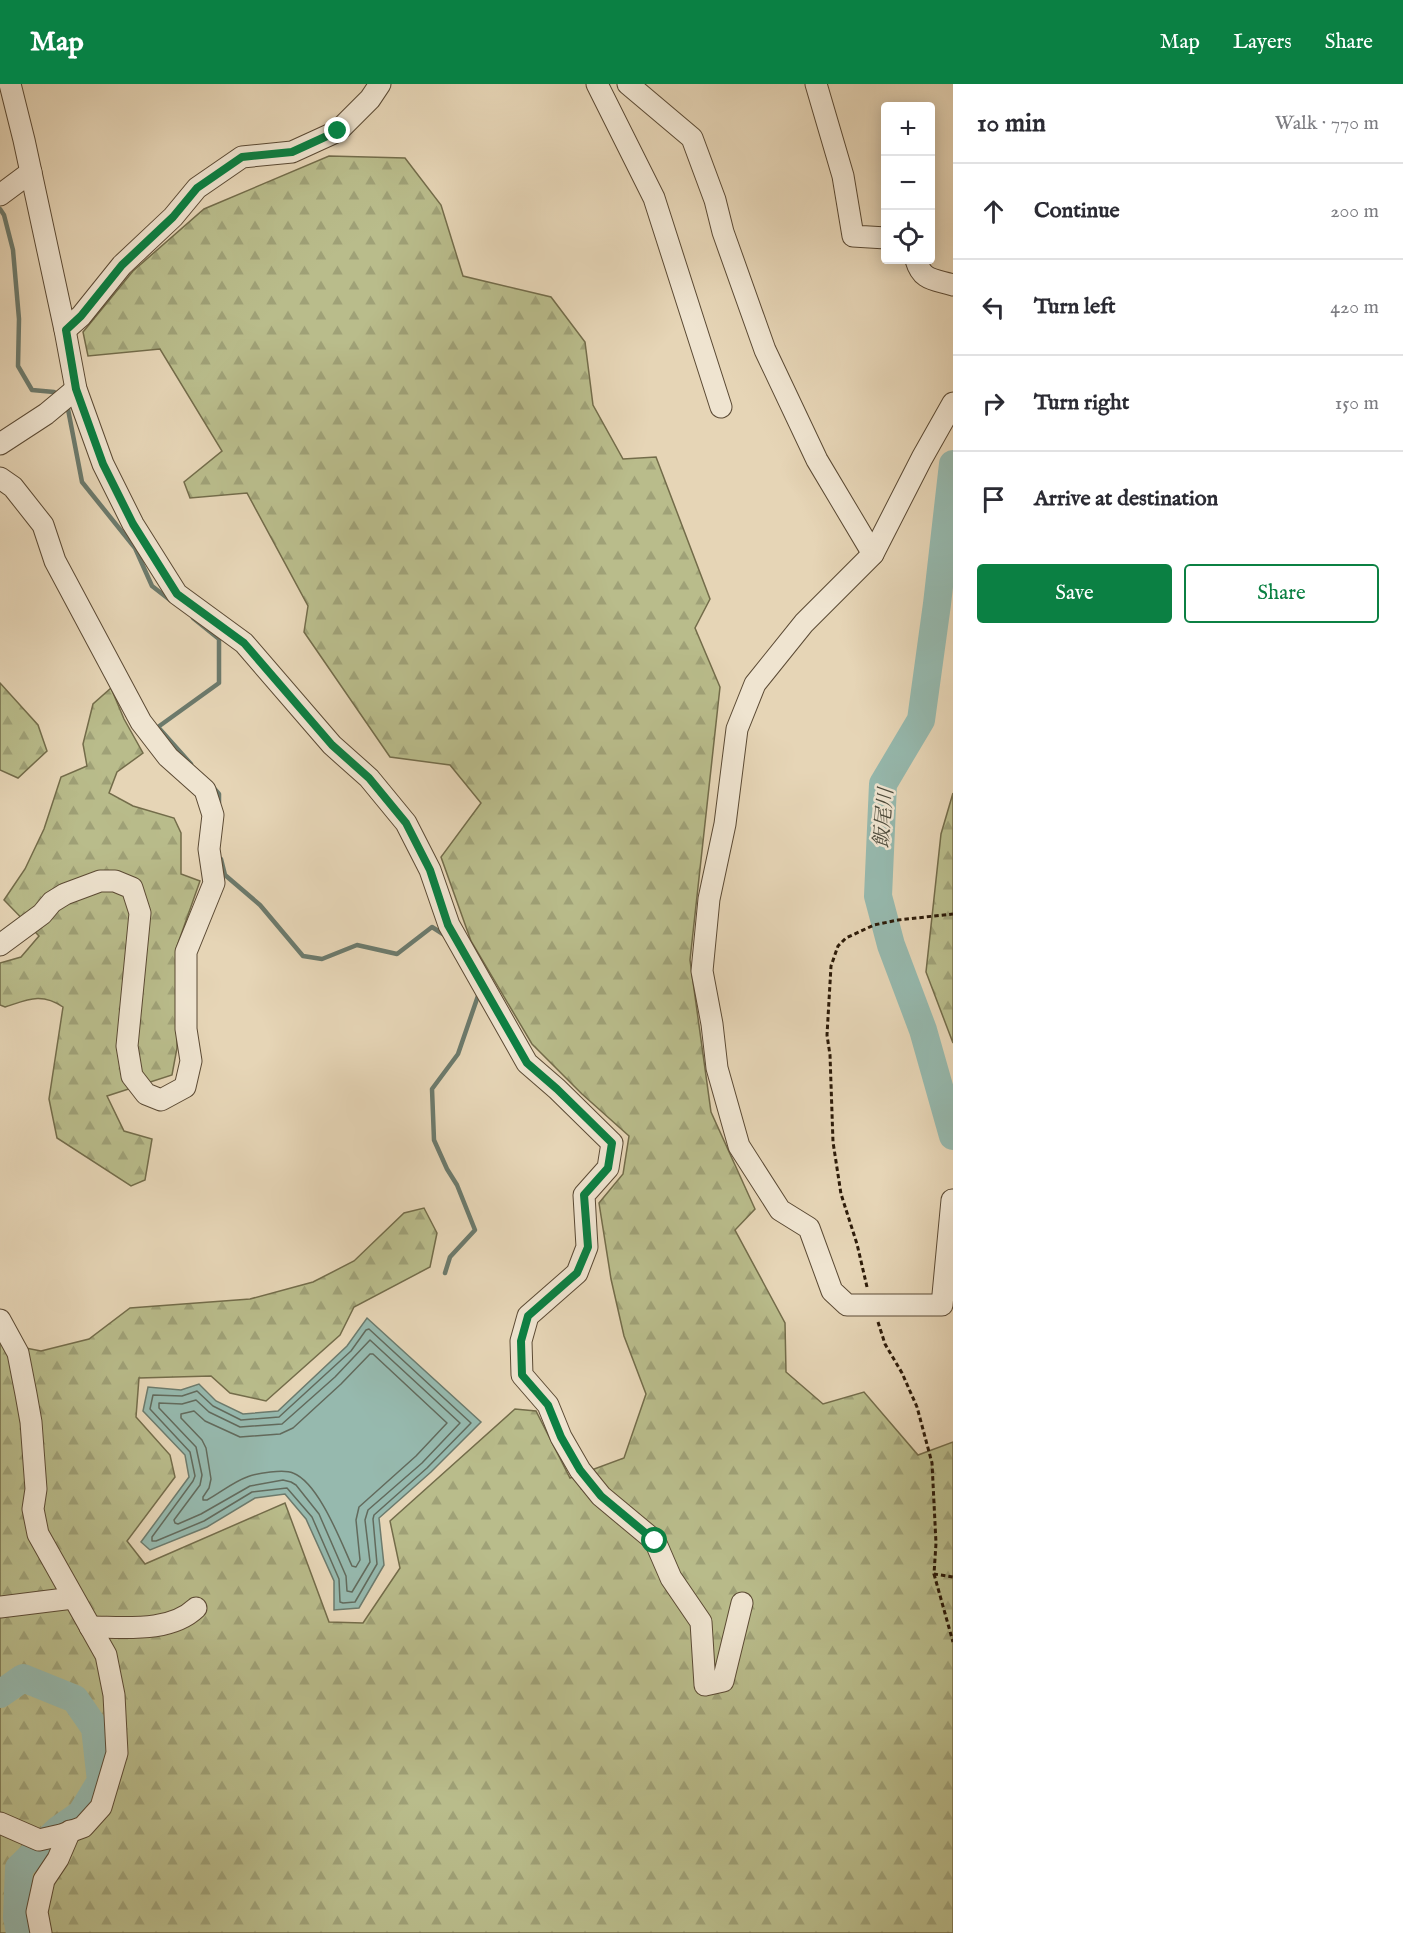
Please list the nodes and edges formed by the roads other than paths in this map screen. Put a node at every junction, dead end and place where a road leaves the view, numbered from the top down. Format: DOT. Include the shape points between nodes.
graph roads {
  1 [pos="10,84"];
  2 [pos="380,84"];
  3 [pos="597,84"];
  4 [pos="628,84"];
  5 [pos="816,84"];
  6 [pos="31,172"];
  7 [pos="0,195"];
  8 [pos="881,238"];
  9 [pos="917,264"];
  10 [pos="953,285"];
  11 [pos="66,330"];
  12 [pos="76,389"];
  13 [pos="953,403"];
  14 [pos="721,407"];
  15 [pos="0,444"];
  16 [pos="0,478"];
  17 [pos="873,554"];
  18 [pos="0,945"];
  19 [pos="952,1200"];
  20 [pos="0,1320"];
  21 [pos="73,1598"];
  22 [pos="742,1603"];
  23 [pos="0,1607"];
  24 [pos="196,1608"];
  25 [pos="90,1627"];
  26 [pos="0,1823"];
  27 [pos="65,1833"];
  28 [pos="41,1933"];
  1 -- 6 [label="street"];
  2 -- 11 [label="street" via="338,131 292,152 242,157 197,188"];
  3 -- 14 [label="street" via="654,198"];
  4 -- 17 [label="street" via="692,138 765,350 817,460"];
  5 -- 8 [label="street" via="843,176 853,237"];
  6 -- 7 [label="street"];
  6 -- 11 [label="street"];
  9 -- 10 [label="street" via="928,278"];
  11 -- 12 [label="street"];
  12 -- 15 [label="street"];
  12 -- 22 [label="street" via="103,464 133,524 177,594 244,643 406,823 430,870 448,925 527,1063 612,1143 608,1168 584,1195 588,1247 577,1273 528,1316 521,1341 522,1375 548,1405 561,1437 587,1479 601,1496 655,1541 671,1578 701,1622 705,1685 723,1681"];
  13 -- 17 [label="street"];
  16 -- 18 [label="street" via="13,487 43,525 56,561 141,722 168,757 205,790 213,815 209,849 214,883 186,952 186,1029 191,1061 185,1087 161,1100 146,1094 132,1076 127,1046 140,914 132,888 115,881 100,881 65,894"];
  17 -- 19 [label="street" via="804,623 755,684 737,729 725,824 709,899 702,971 717,1068 739,1146 780,1210 809,1228 832,1291 847,1305 942,1305"];
  20 -- 21 [label="street" via="18,1353 31,1422 36,1489 33,1509 38,1534"];
  21 -- 23 [label="street"];
  21 -- 25 [label="street"];
  24 -- 25 [label="street" via="187,1617 165,1624"];
  25 -- 27 [label="street" via="106,1655 114,1695 117,1754 101,1807 83,1827"];
  26 -- 27 [label="street" via="39,1840"];
  27 -- 28 [label="street" via="58,1859 44,1880 37,1912"];
}
